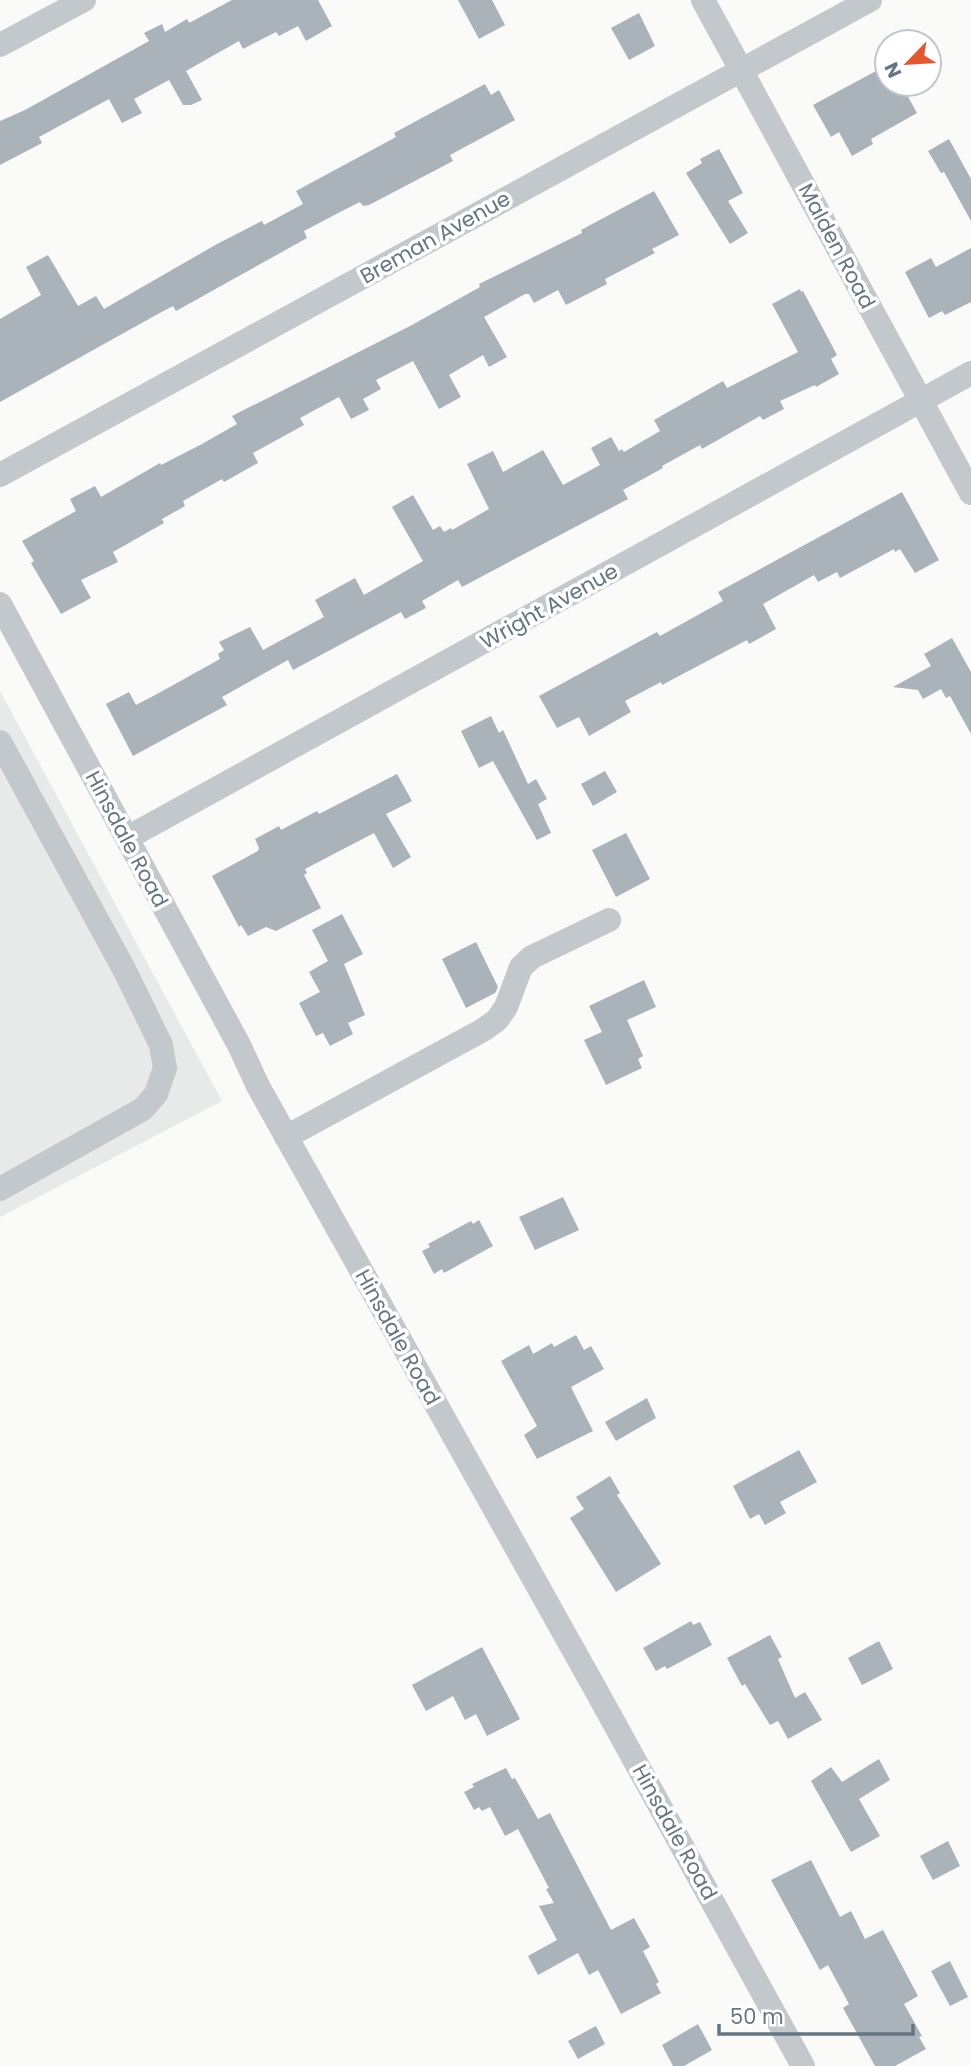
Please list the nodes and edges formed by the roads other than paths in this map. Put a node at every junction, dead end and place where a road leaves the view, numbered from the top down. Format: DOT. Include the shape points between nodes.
graph roads {
  1 [pos="83,0"];
  2 [pos="703,0"];
  3 [pos="870,0"];
  4 [pos="0,45"];
  5 [pos="741,69"];
  6 [pos="971,373"];
  7 [pos="921,401"];
  8 [pos="0,475"];
  9 [pos="971,493"];
  10 [pos="0,604"];
  11 [pos="0,742"];
  12 [pos="127,838"];
  13 [pos="609,920"];
  14 [pos="286,1137"];
  15 [pos="0,1189"];
  16 [pos="803,2066"];
  1 -- 4 [label="street"];
  2 -- 5 [label="street, Malden Road"];
  3 -- 5 [label="street, Breman Avenue"];
  5 -- 7 [label="street, Malden Road"];
  5 -- 8 [label="street, Breman Avenue"];
  6 -- 7 [label="street, Wright Avenue"];
  7 -- 9 [label="street, Malden Road"];
  7 -- 12 [label="street, Wright Avenue"];
  10 -- 12 [label="street, Hinsdale Road"];
  11 -- 15 [label="street" via="125,971 161,1045 165,1068 156,1094 143,1109"];
  12 -- 14 [label="street, Hinsdale Road"];
  13 -- 14 [label="street" via="532,957 521,967 506,1007 483,1030"];
  14 -- 16 [label="street, Hinsdale Road"];
}
